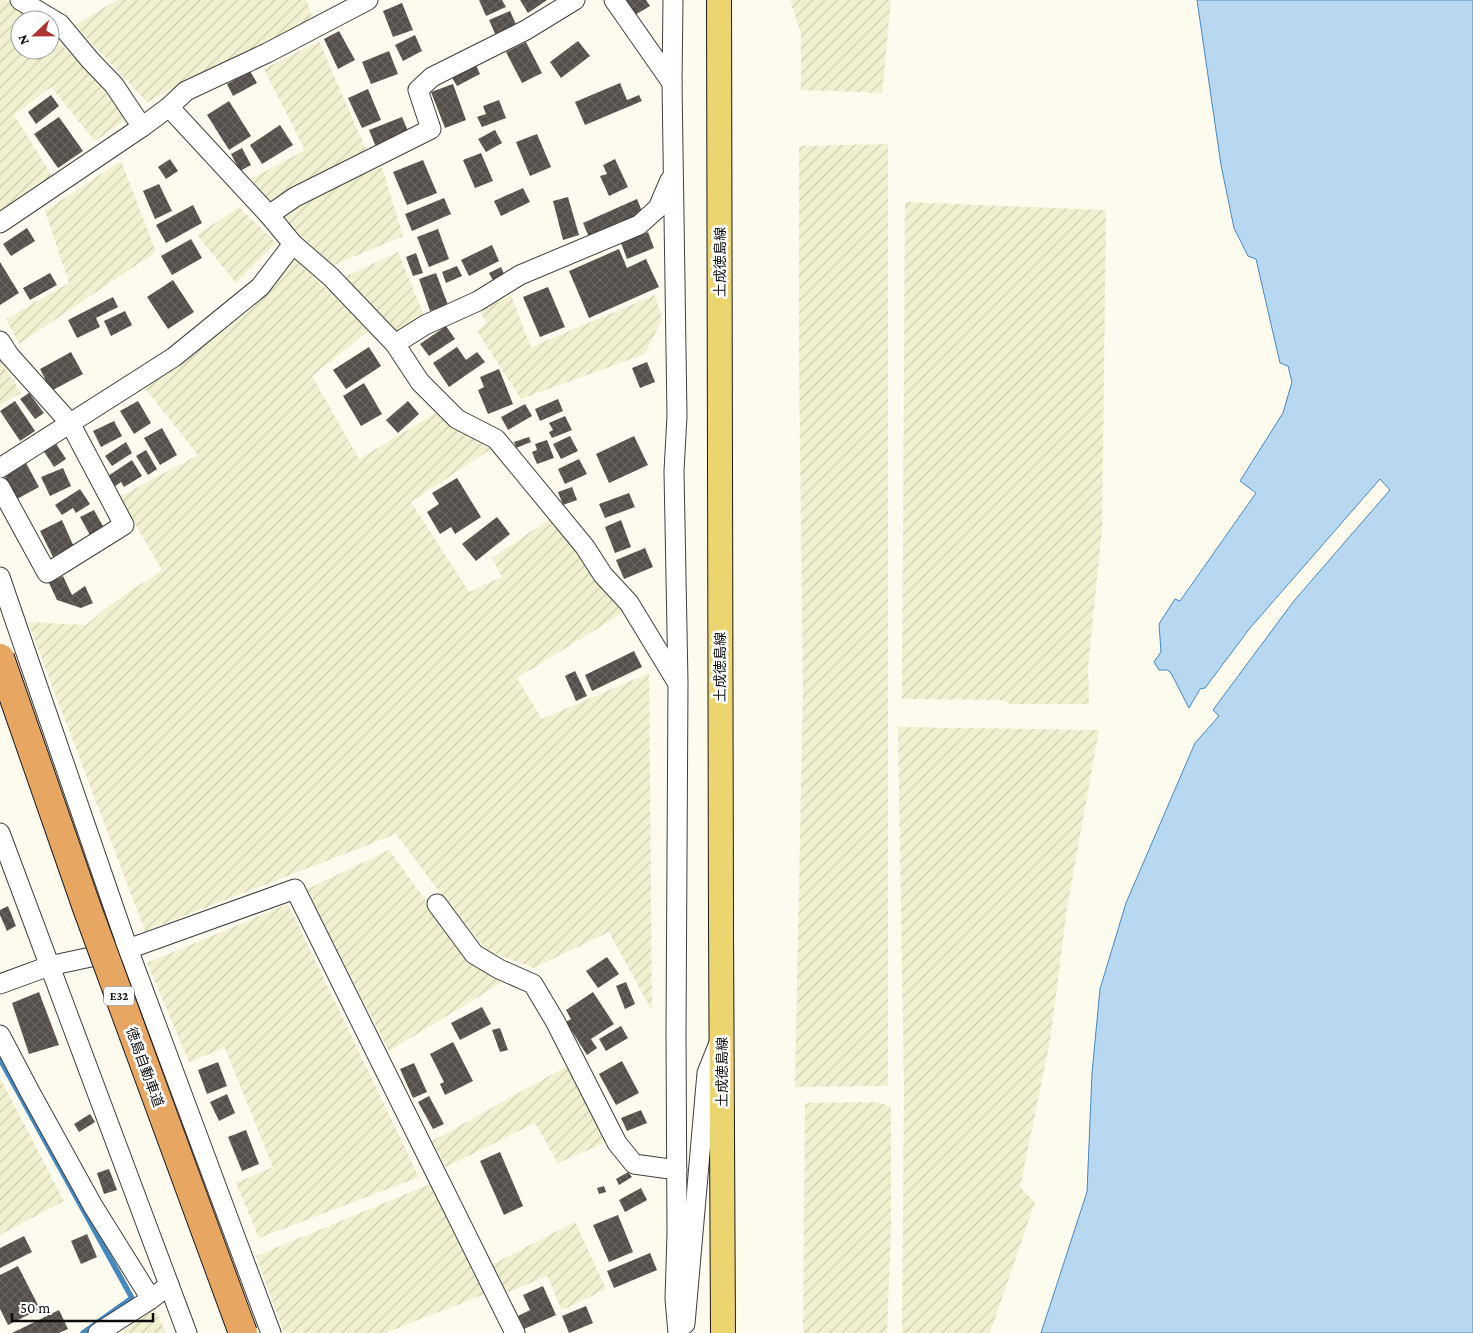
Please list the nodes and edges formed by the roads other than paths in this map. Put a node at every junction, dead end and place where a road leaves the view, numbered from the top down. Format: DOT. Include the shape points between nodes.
graph roads {
  1 [pos="20,0"];
  2 [pos="368,0"];
  3 [pos="576,0"];
  4 [pos="614,0"];
  5 [pos="673,0"];
  6 [pos="719,0"];
  7 [pos="672,83"];
  8 [pos="169,107"];
  9 [pos="142,126"];
  10 [pos="674,172"];
  11 [pos="269,215"];
  12 [pos="0,223"];
  13 [pos="293,244"];
  14 [pos="0,341"];
  15 [pos="395,344"];
  16 [pos="70,423"];
  17 [pos="0,468"];
  18 [pos="0,487"];
  19 [pos="0,577"];
  20 [pos="0,658"];
  21 [pos="678,683"];
  22 [pos="0,833"];
  23 [pos="437,904"];
  24 [pos="128,948"];
  25 [pos="49,966"];
  26 [pos="0,984"];
  27 [pos="0,1035"];
  28 [pos="721,1037"];
  29 [pos="677,1170"];
  30 [pos="169,1285"];
  31 [pos="151,1299"];
  32 [pos="98,1333"];
  33 [pos="187,1333"];
  34 [pos="243,1333"];
  35 [pos="271,1333"];
  36 [pos="515,1333"];
  37 [pos="678,1333"];
  38 [pos="683,1333"];
  39 [pos="723,1333"];
  1 -- 9 [label="street" via="60,24 114,85"];
  2 -- 8 [label="street" via="186,91"];
  3 -- 11 [label="street" via="526,30 432,76 418,90 430,129 295,197"];
  4 -- 7 [label="street"];
  5 -- 7 [label="street"];
  6 -- 28 [label="main road, 土成徳島線"];
  7 -- 10 [label="street"];
  8 -- 9 [label="street"];
  8 -- 11 [label="street"];
  9 -- 12 [label="street"];
  10 -- 15 [label="street" via="658,208 639,225 520,275"];
  10 -- 21 [label="street"];
  11 -- 13 [label="street"];
  13 -- 15 [label="street" via="331,277"];
  13 -- 16 [label="street" via="260,287 181,351"];
  14 -- 16 [label="street"];
  15 -- 21 [label="street" via="420,382 457,419 496,438 585,547 603,575 629,603"];
  16 -- 17 [label="street"];
  16 -- 18 [label="street" via="124,525 47,573"];
  19 -- 24 [label="street"];
  20 -- 34 [label="highway, 徳島自動車道 / E32, bridge" via="86,908"];
  21 -- 29 [label="street"];
  22 -- 25 [label="street"];
  23 -- 29 [label="street" via="474,954 533,984 617,1143 634,1164"];
  24 -- 25 [label="street"];
  24 -- 35 [label="street"];
  24 -- 36 [label="street" via="295,889"];
  25 -- 26 [label="street"];
  25 -- 30 [label="street"];
  27 -- 31 [label="street" via="93,1206"];
  28 -- 38 [label="street" via="707,1073"];
  28 -- 39 [label="main road, 土成徳島線"];
  29 -- 37 [label="street" via="675,1299"];
  30 -- 31 [label="street"];
  30 -- 33 [label="street"];
  31 -- 32 [label="street"];
}
